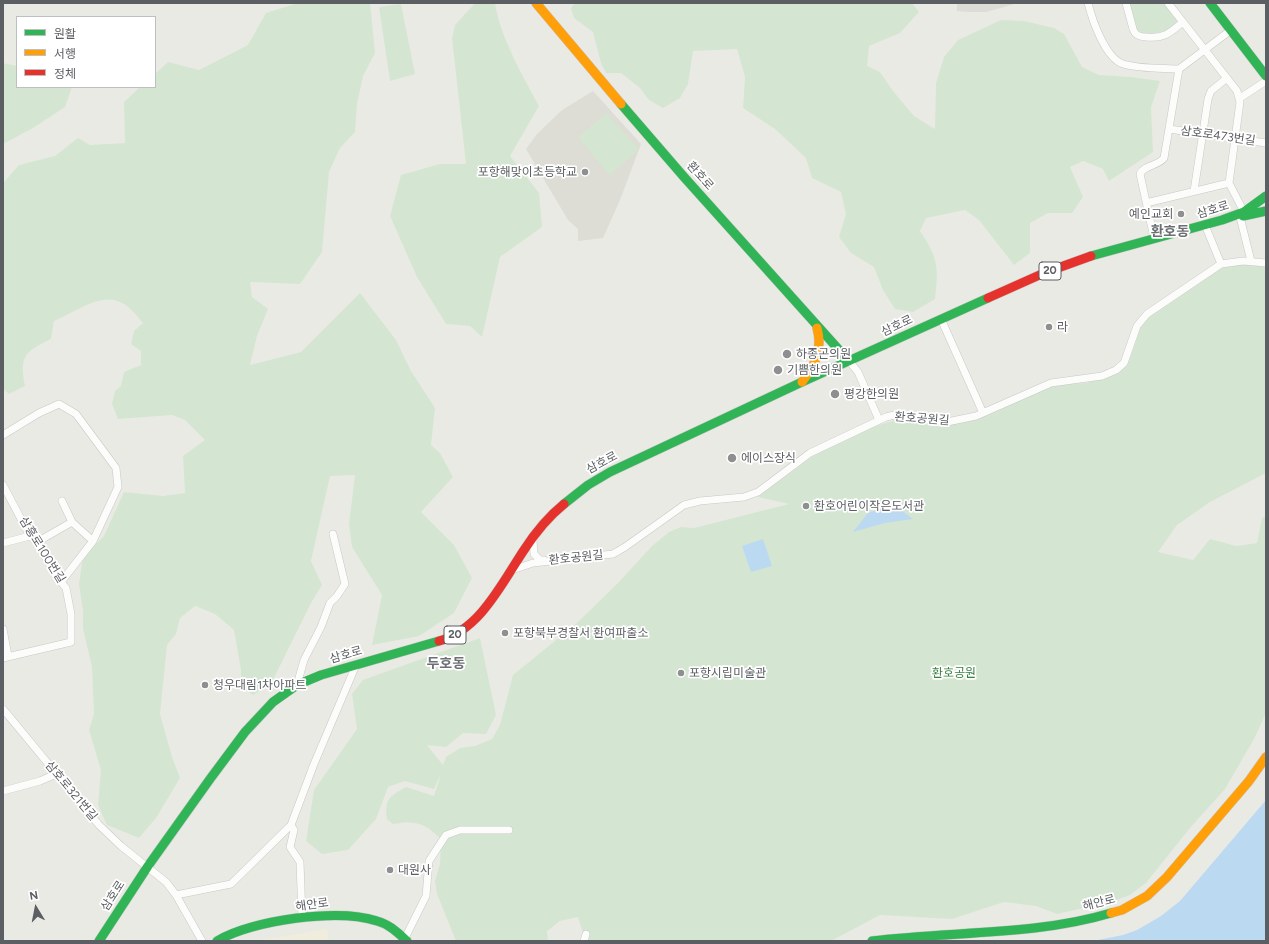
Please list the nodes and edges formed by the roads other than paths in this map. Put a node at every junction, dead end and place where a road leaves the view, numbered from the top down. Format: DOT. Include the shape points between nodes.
graph roads {
  1 [pos="536,3"];
  2 [pos="1088,3"];
  3 [pos="1126,3"];
  4 [pos="1168,3"];
  5 [pos="1210,3"];
  6 [pos="1183,22"];
  7 [pos="1231,30"];
  8 [pos="1205,50"];
  9 [pos="1179,69"];
  10 [pos="1266,76"];
  11 [pos="1227,78"];
  12 [pos="1266,81"];
  13 [pos="1240,98"];
  14 [pos="1169,129"];
  15 [pos="1203,135"];
  16 [pos="1235,139"];
  17 [pos="1266,142"];
  18 [pos="1229,183"];
  19 [pos="1194,191"];
  20 [pos="1266,196"];
  21 [pos="1146,203"];
  22 [pos="1262,203"];
  23 [pos="1266,211"];
  24 [pos="1242,215"];
  25 [pos="1204,225"];
  26 [pos="1154,238"];
  27 [pos="1251,261"];
  28 [pos="1266,263"];
  29 [pos="1221,264"];
  30 [pos="941,319"];
  31 [pos="816,326"];
  32 [pos="849,361"];
  33 [pos="802,382"];
  34 [pos="983,413"];
  35 [pos="879,420"];
  36 [pos="3,435"];
  37 [pos="3,485"];
  38 [pos="62,501"];
  39 [pos="72,522"];
  40 [pos="333,534"];
  41 [pos="534,535"];
  42 [pos="30,536"];
  43 [pos="93,541"];
  44 [pos="37,542"];
  45 [pos="3,543"];
  46 [pos="546,561"];
  47 [pos="510,571"];
  48 [pos="61,582"];
  49 [pos="3,629"];
  50 [pos="6,657"];
  51 [pos="356,665"];
  52 [pos="297,685"];
  53 [pos="3,709"];
  54 [pos="1266,757"];
  55 [pos="56,774"];
  56 [pos="3,791"];
  57 [pos="291,825"];
  58 [pos="509,830"];
  59 [pos="148,866"];
  60 [pos="176,895"];
  61 [pos="302,917"];
  62 [pos="406,939"];
  63 [pos="99,941"];
  64 [pos="202,941"];
  65 [pos="217,941"];
  66 [pos="872,941"];
  1 -- 31 [label="main road, 환호로" via="678,171 748,246"];
  2 -- 9 [label="street" via="1095,26 1110,54 1118,62"];
  3 -- 6 [label="street" via="1134,33 1142,37 1160,38"];
  4 -- 6 [label="street"];
  5 -- 7 [label="main road"];
  6 -- 8 [label="street"];
  7 -- 8 [label="street"];
  7 -- 10 [label="main road"];
  8 -- 9 [label="street"];
  8 -- 11 [label="street"];
  9 -- 14 [label="street"];
  11 -- 13 [label="street"];
  11 -- 15 [label="street" via="1209,94"];
  12 -- 13 [label="street"];
  13 -- 16 [label="street"];
  14 -- 15 [label="street, 삼호로473번길"];
  14 -- 21 [label="street" via="1164,158 1140,174"];
  15 -- 16 [label="street, 삼호로473번길"];
  15 -- 19 [label="street"];
  16 -- 17 [label="street, 삼호로473번길"];
  16 -- 18 [label="street"];
  18 -- 19 [label="street"];
  18 -- 24 [label="street"];
  19 -- 21 [label="street"];
  20 -- 22 [label="main road, 삼호로"];
  21 -- 26 [label="street"];
  22 -- 24 [label="main road, 삼호로"];
  23 -- 24 [label="main road, 삼호로"];
  24 -- 25 [label="main road, 삼호로"];
  24 -- 27 [label="street"];
  25 -- 26 [label="main road, 삼호로 / 20"];
  25 -- 29 [label="street"];
  26 -- 30 [label="main road, 삼호로 / 20" via="1063,265"];
  27 -- 28 [label="street, 환호공원길"];
  27 -- 29 [label="street, 환호공원길"];
  29 -- 34 [label="street, 환호공원길" via="1143,317 1137,326 1126,360 1116,370 1095,378 1051,382"];
  30 -- 32 [label="main road, 삼호로 / 20"];
  30 -- 34 [label="street"];
  31 -- 32 [label="main road, 환호로"];
  31 -- 33 [label="main road" via="821,342 819,356"];
  32 -- 33 [label="main road, 삼호로 / 20"];
  32 -- 35 [label="street" via="858,372"];
  33 -- 41 [label="main road, 삼호로 / 20" via="602,476 571,497"];
  34 -- 35 [label="street, 환호공원길" via="948,422 894,415"];
  35 -- 46 [label="street, 환호공원길" via="810,453 749,496 684,505 618,551 606,555"];
  36 -- 43 [label="street" via="59,404 76,414 116,468 118,487"];
  37 -- 42 [label="street, 삼흥로100번길"];
  38 -- 39 [label="street"];
  39 -- 43 [label="street"];
  39 -- 44 [label="street"];
  40 -- 52 [label="street" via="345,584 330,603 304,660"];
  41 -- 46 [label="street" via="534,554 540,560"];
  41 -- 47 [label="main road, 삼호로 / 20"];
  42 -- 44 [label="street, 삼흥로100번길"];
  42 -- 45 [label="street"];
  43 -- 48 [label="street"];
  44 -- 48 [label="street, 삼흥로100번길"];
  46 -- 47 [label="street, 환호공원길" via="524,565"];
  47 -- 51 [label="main road, 삼호로 / 20" via="481,612 460,632 444,640"];
  48 -- 50 [label="street, 삼흥로100번길" via="66,588 71,614 71,642"];
  49 -- 50 [label="street"];
  51 -- 52 [label="main road, 삼호로 / 20"];
  51 -- 57 [label="street"];
  52 -- 59 [label="main road, 삼호로 / 20" via="273,702 245,732"];
  53 -- 55 [label="street, 삼호로321번길"];
  54 -- 66 [label="main road, 해안로" via="1249,781 1161,883 1122,910 1098,917 1028,929"];
  55 -- 56 [label="street"];
  55 -- 59 [label="street, 삼호로321번길" via="115,840"];
  57 -- 60 [label="street" via="231,884"];
  57 -- 61 [label="street" via="294,830 290,847 300,865"];
  58 -- 62 [label="street" via="460,830 446,835 429,861 426,896"];
  59 -- 60 [label="street, 삼호로321번길"];
  59 -- 63 [label="main road, 삼호로 / 20"];
  60 -- 64 [label="street, 삼호로321번길"];
  61 -- 62 [label="main road, 해안로" via="335,914 356,916 384,923"];
  61 -- 65 [label="main road, 해안로" via="242,930"];
}
